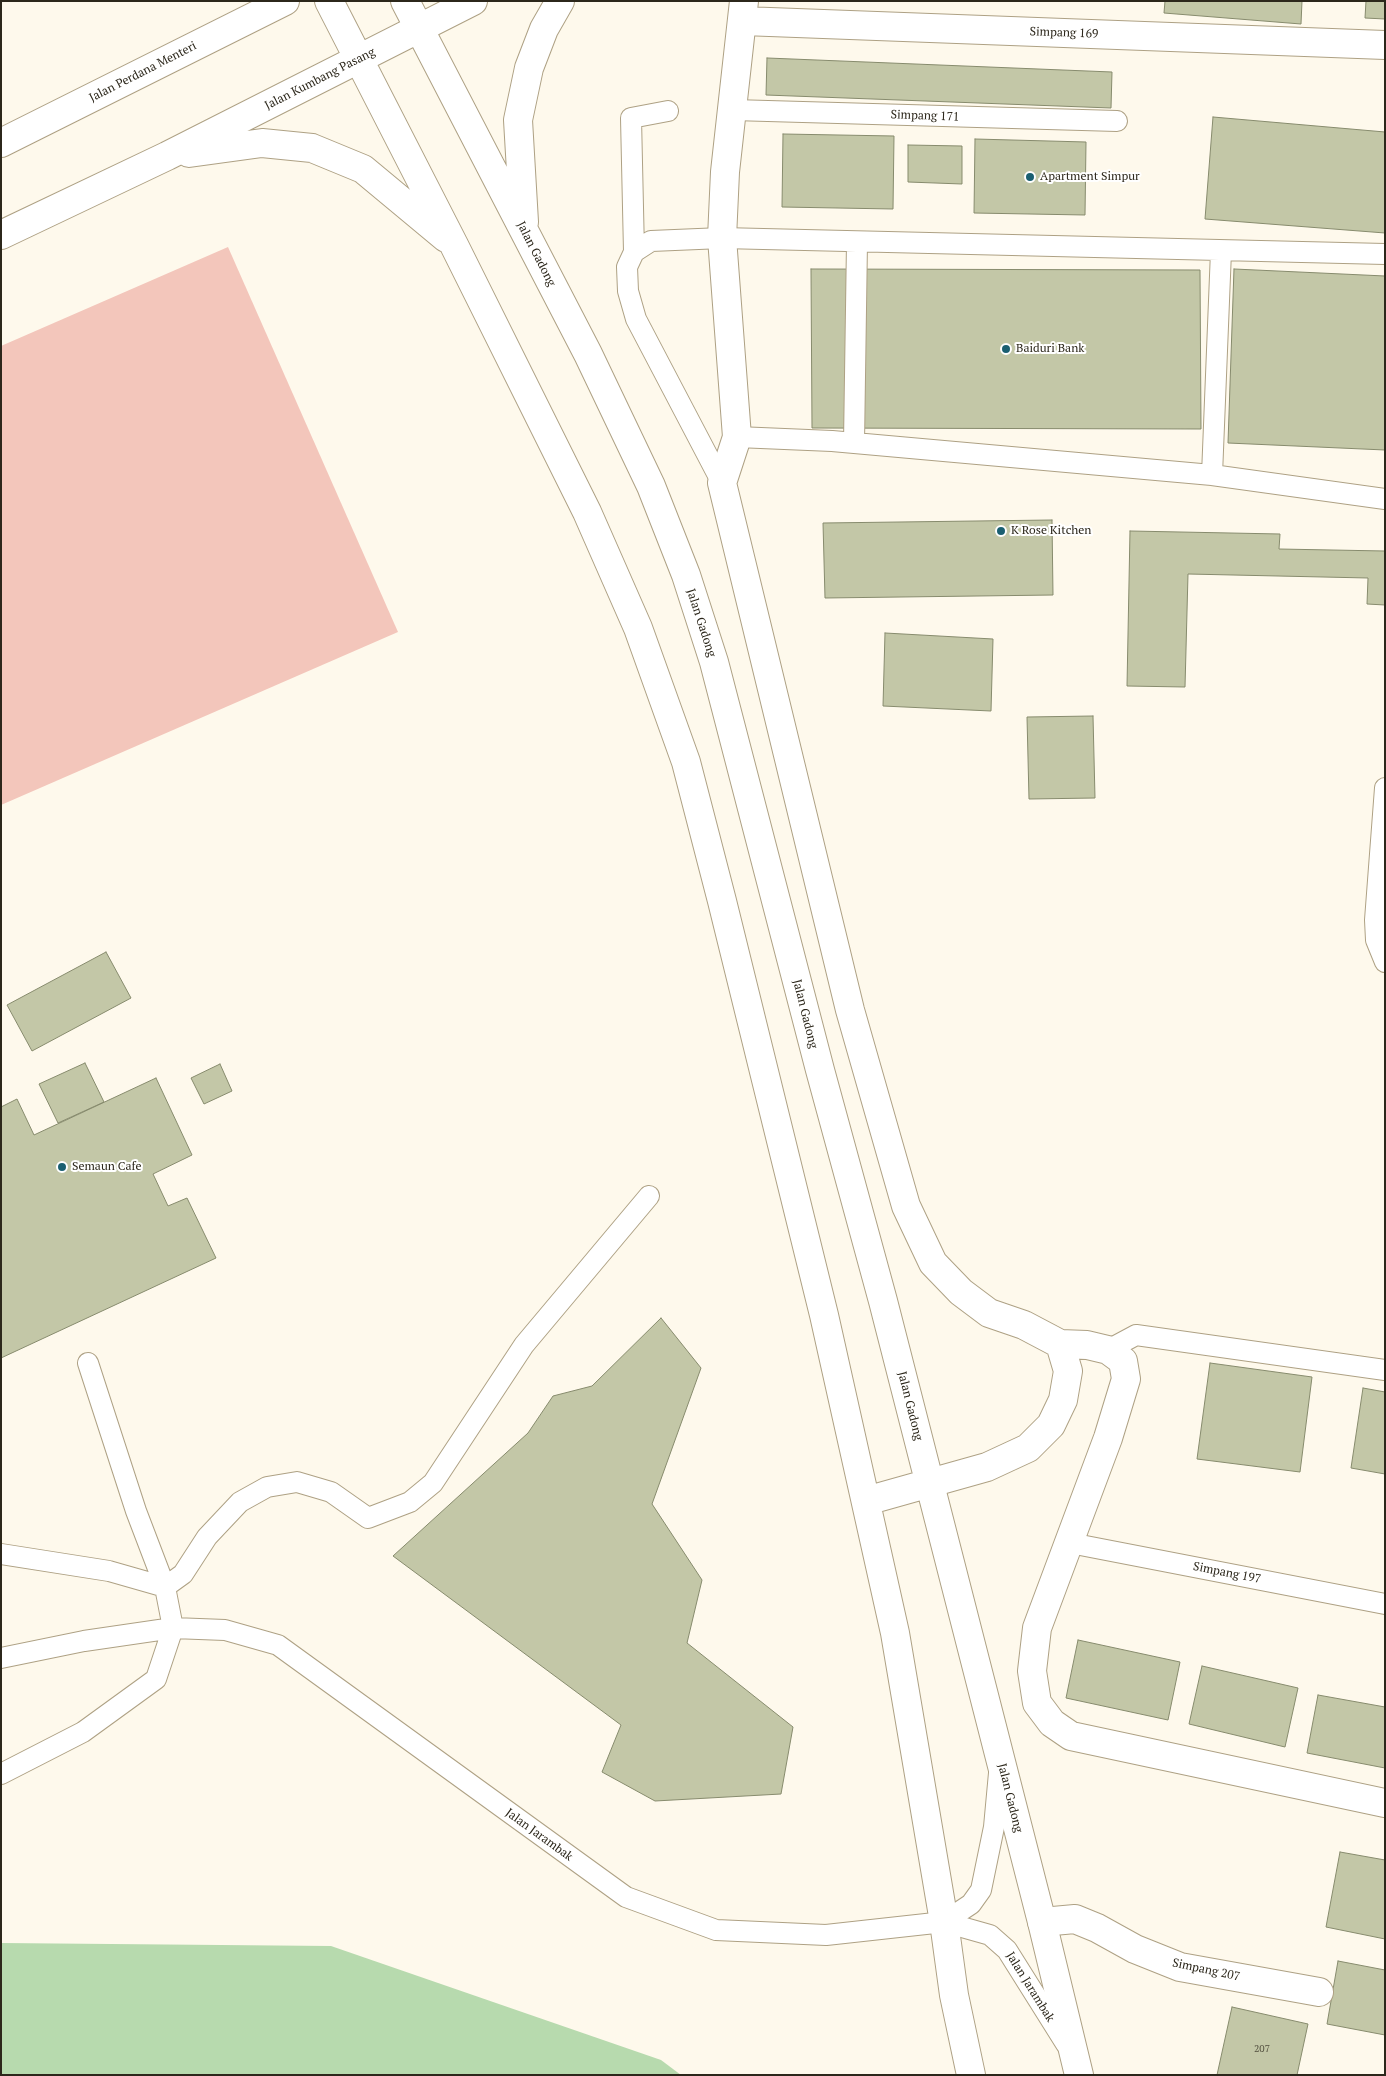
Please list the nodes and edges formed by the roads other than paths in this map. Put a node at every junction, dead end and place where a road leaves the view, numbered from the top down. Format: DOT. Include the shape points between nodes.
graph roads {
  1 [pos="285,1"];
  2 [pos="329,1"];
  3 [pos="404,1"];
  4 [pos="473,1"];
  5 [pos="560,1"];
  6 [pos="744,11"];
  7 [pos="419,29"];
  8 [pos="1385,45"];
  9 [pos="359,59"];
  10 [pos="668,110"];
  11 [pos="733,110"];
  12 [pos="1117,121"];
  13 [pos="1,143"];
  14 [pos="168,156"];
  15 [pos="525,231"];
  16 [pos="1,235"];
  17 [pos="722,238"];
  18 [pos="856,242"];
  19 [pos="454,245"];
  20 [pos="1221,251"];
  21 [pos="634,252"];
  22 [pos="1385,254"];
  23 [pos="737,437"];
  24 [pos="854,443"];
  25 [pos="1212,475"];
  26 [pos="722,483"];
  27 [pos="1385,499"];
  28 [pos="1385,788"];
  29 [pos="1385,962"];
  30 [pos="649,1196"];
  31 [pos="1060,1344"];
  32 [pos="1108,1350"];
  33 [pos="88,1363"];
  34 [pos="1385,1370"];
  35 [pos="930,1483"];
  36 [pos="866,1501"];
  37 [pos="1070,1543"];
  38 [pos="1,1554"];
  39 [pos="165,1587"];
  40 [pos="1385,1604"];
  41 [pos="173,1628"];
  42 [pos="1,1658"];
  43 [pos="1000,1761"];
  44 [pos="1,1774"];
  45 [pos="1385,1803"];
  46 [pos="944,1922"];
  47 [pos="1042,1922"];
  48 [pos="1319,1992"];
  49 [pos="1077,2067"];
  50 [pos="971,2075"];
  1 -- 13 [label="main road, Jalan Perdana Menteri"];
  2 -- 9 [label="main road"];
  3 -- 7 [label="main road, Jalan Gadong"];
  4 -- 7 [label="main road, Jalan Kumbang Pasang"];
  5 -- 15 [label="main road" via="544,29 530,68 518,120"];
  6 -- 8 [label="main road, Simpang 169"];
  6 -- 11 [label="main road"];
  7 -- 9 [label="main road, Jalan Kumbang Pasang"];
  7 -- 15 [label="main road, Jalan Gadong"];
  9 -- 14 [label="main road, Jalan Kumbang Pasang"];
  9 -- 19 [label="main road"];
  10 -- 21 [label="lane" via="631,118"];
  11 -- 12 [label="lane, Simpang 171"];
  11 -- 17 [label="main road" via="725,172"];
  14 -- 16 [label="main road"];
  14 -- 19 [label="main road" via="262,143 312,148 363,168"];
  15 -- 35 [label="main road, Jalan Gadong" via="651,486 686,575 714,662"];
  17 -- 18 [label="lane"];
  17 -- 21 [label="lane" via="651,241"];
  17 -- 23 [label="main road"];
  18 -- 20 [label="lane"];
  18 -- 24 [label="lane"];
  19 -- 36 [label="main road" via="587,512 638,628 686,762 824,1315"];
  20 -- 22 [label="lane"];
  20 -- 25 [label="lane"];
  21 -- 26 [label="lane" via="627,267 628,291 636,318"];
  23 -- 24 [label="lane"];
  23 -- 26 [label="main road"];
  24 -- 25 [label="lane"];
  25 -- 27 [label="lane"];
  26 -- 31 [label="main road" via="850,1010 906,1206 933,1264 961,1292 989,1313 1024,1325"];
  28 -- 29 [label="lane" via="1375,920 1376,940"];
  30 -- 39 [label="lane" via="524,1345 433,1483 410,1502 368,1518 331,1492 298,1482 268,1487 240,1502 207,1537 182,1574"];
  31 -- 32 [label="main road"];
  31 -- 35 [label="main road" via="1068,1371 1063,1400 1051,1425 1028,1448 987,1467"];
  32 -- 34 [label="lane" via="1136,1335"];
  32 -- 37 [label="main road" via="1123,1361 1126,1379"];
  33 -- 39 [label="lane" via="136,1511"];
  35 -- 36 [label="main road"];
  35 -- 43 [label="main road, Jalan Gadong"];
  36 -- 46 [label="main road" via="897,1642"];
  37 -- 40 [label="lane, Simpang 197"];
  37 -- 45 [label="main road" via="1037,1628 1032,1671 1037,1703 1052,1723 1071,1736"];
  38 -- 39 [label="lane" via="109,1571"];
  39 -- 41 [label="lane"];
  41 -- 42 [label="lane, Jalan Jarambak"];
  41 -- 44 [label="lane" via="156,1679 83,1732"];
  41 -- 46 [label="lane, Jalan Jarambak" via="225,1630 278,1645 626,1897 716,1930 826,1935"];
  43 -- 46 [label="lane, Jalan Jarambak" via="994,1827 981,1890 971,1904"];
  43 -- 47 [label="main road, Jalan Gadong"];
  46 -- 49 [label="lane, Jalan Jarambak" via="990,1935 1007,1950"];
  46 -- 50 [label="main road" via="954,1995"];
  47 -- 48 [label="main road, Simpang 207" via="1075,1918 1135,1949 1180,1967"];
  47 -- 49 [label="main road, Jalan Gadong"];
}
